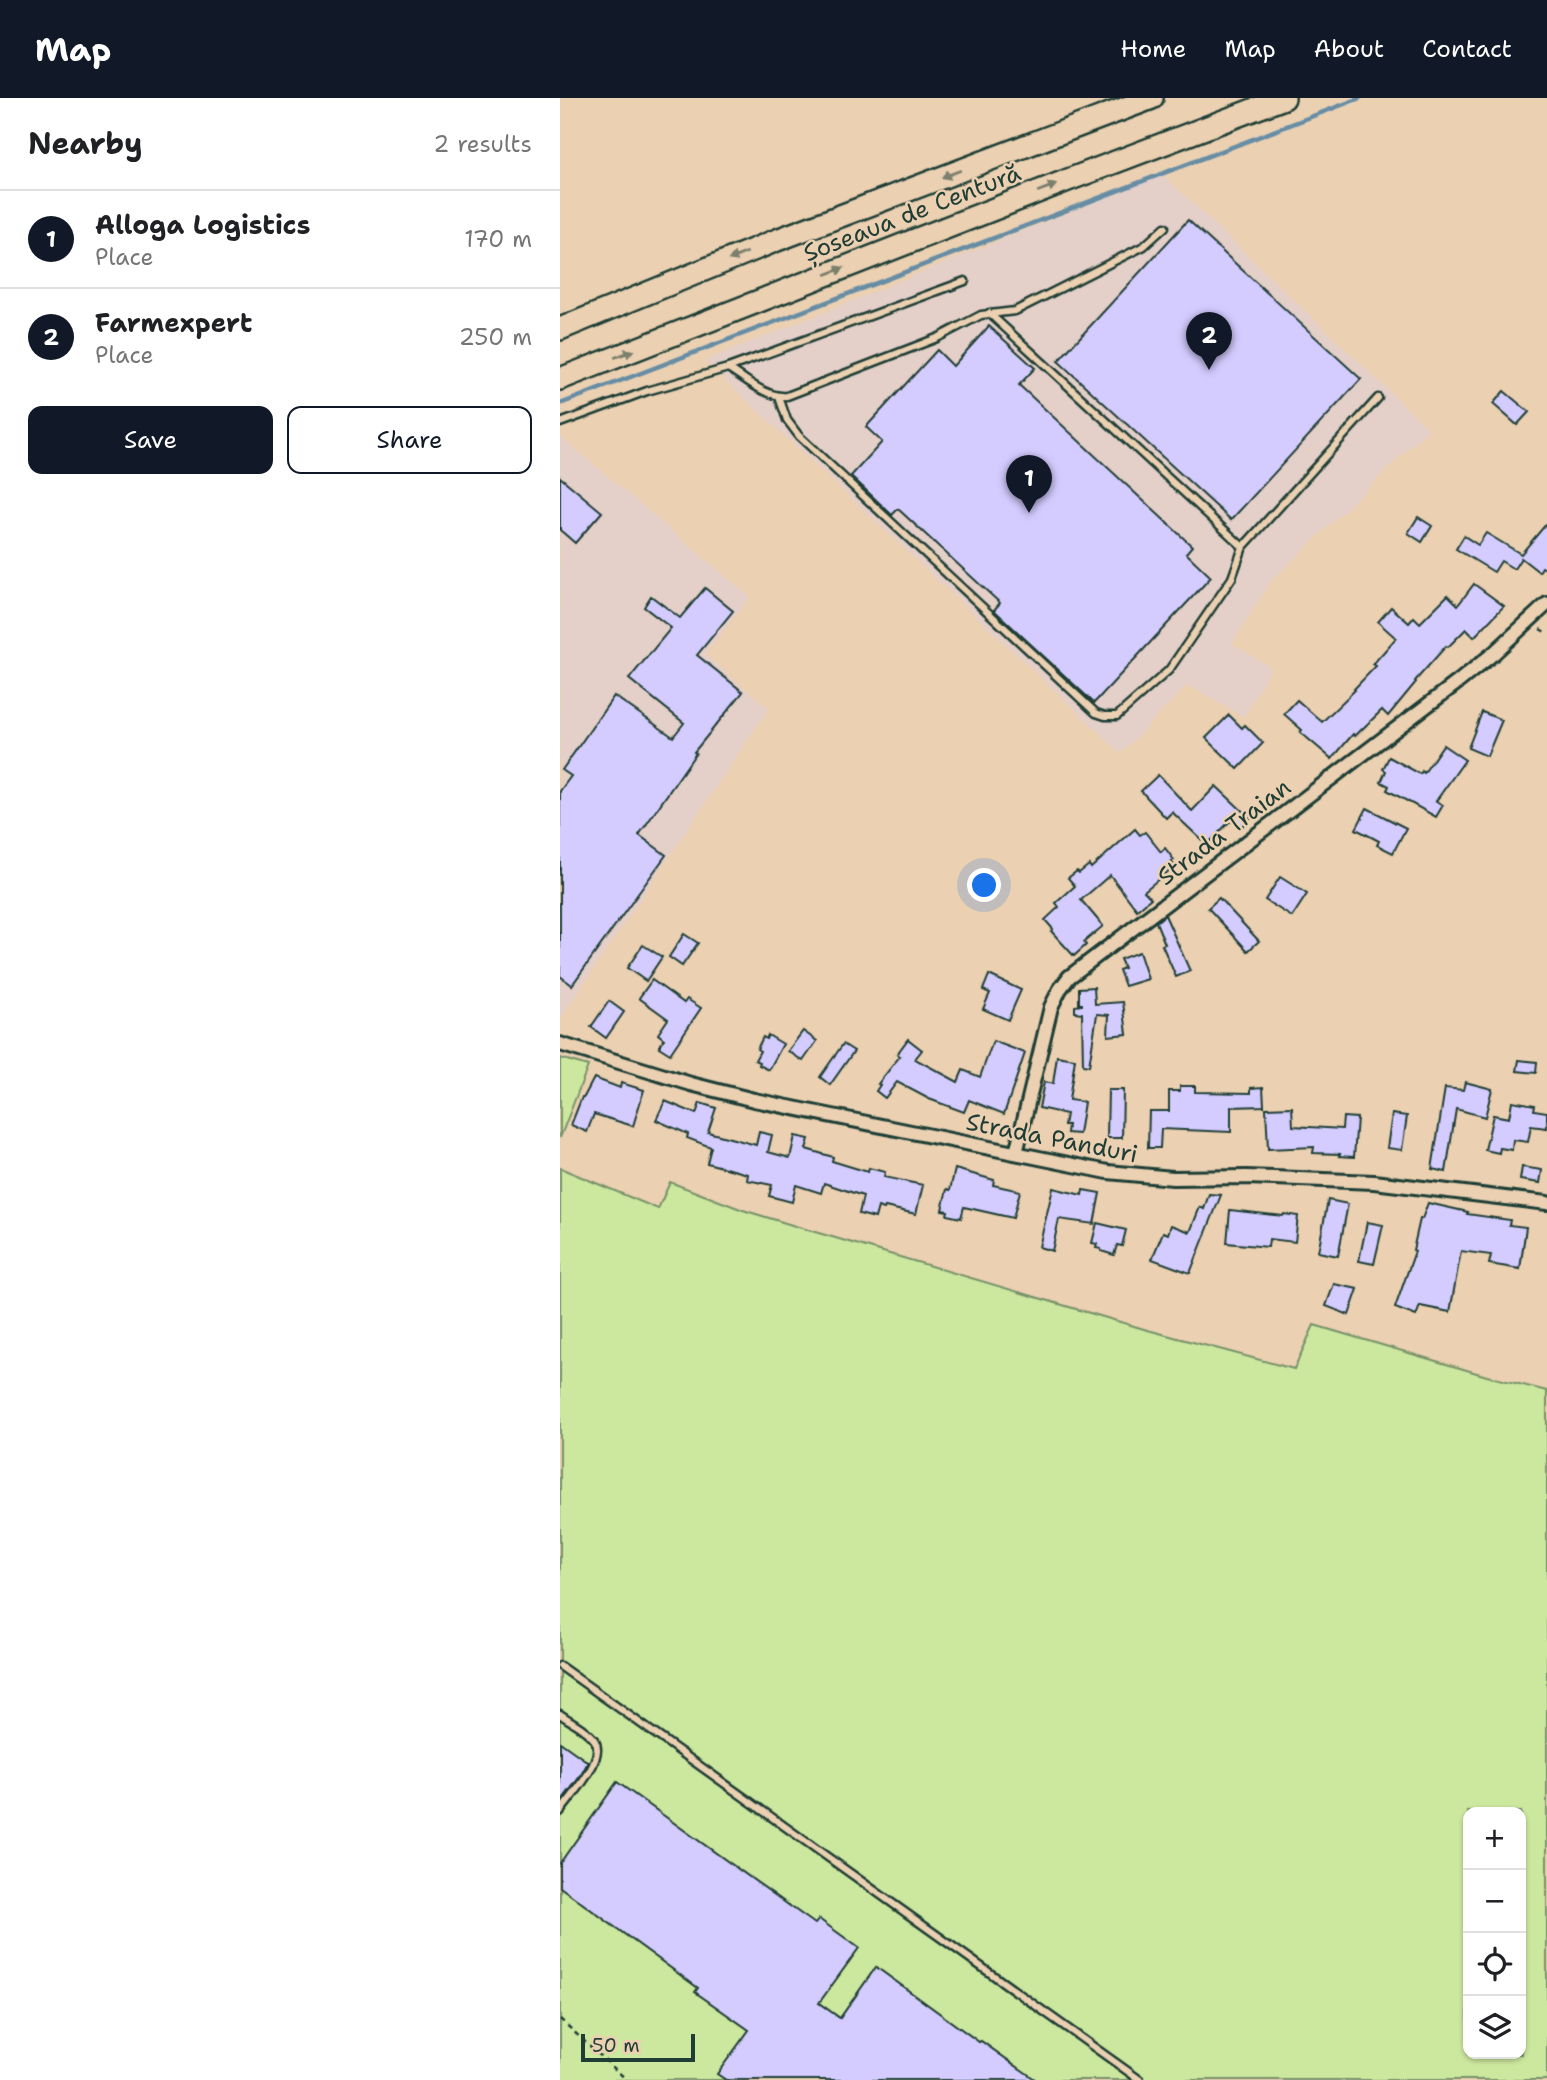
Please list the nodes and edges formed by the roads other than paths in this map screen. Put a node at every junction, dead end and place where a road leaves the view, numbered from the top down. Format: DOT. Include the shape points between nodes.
graph roads {
  1 [pos="1152,98"];
  2 [pos="1284,98"];
  3 [pos="1165,227"];
  4 [pos="965,281"];
  5 [pos="989,313"];
  6 [pos="560,329"];
  7 [pos="728,368"];
  8 [pos="560,379"];
  9 [pos="779,397"];
  10 [pos="1378,398"];
  11 [pos="560,423"];
  12 [pos="1243,547"];
  13 [pos="1547,604"];
  14 [pos="560,1044"];
  15 [pos="1016,1153"];
  16 [pos="1547,1203"];
  17 [pos="560,1666"];
  18 [pos="560,1714"];
  19 [pos="560,1812"];
  20 [pos="1140,2080"];
  1 -- 6 [label="main road, Șoseaua de Centură, one-way" via="777,240"];
  8 -- 2 [label="main road, Șoseaua de Centură, one-way"];
  3 -- 5 [label="lane" via="1144,246 1015,311"];
  4 -- 7 [label="lane"];
  5 -- 9 [label="lane" via="928,342"];
  5 -- 12 [label="lane"];
  7 -- 9 [label="lane"];
  7 -- 11 [label="lane"];
  9 -- 12 [label="lane" via="799,436 1101,715 1117,716 1169,670 1232,578"];
  10 -- 12 [label="lane"];
  13 -- 15 [label="street, Strada Traian" via="1458,682 1069,977 1051,1007"];
  14 -- 15 [label="street, Strada Panduri" via="754,1100"];
  15 -- 16 [label="street, Strada Panduri" via="1142,1176 1374,1182"];
  17 -- 20 [label="lane"];
  18 -- 19 [label="lane" via="593,1738 598,1748 593,1766"];
}
